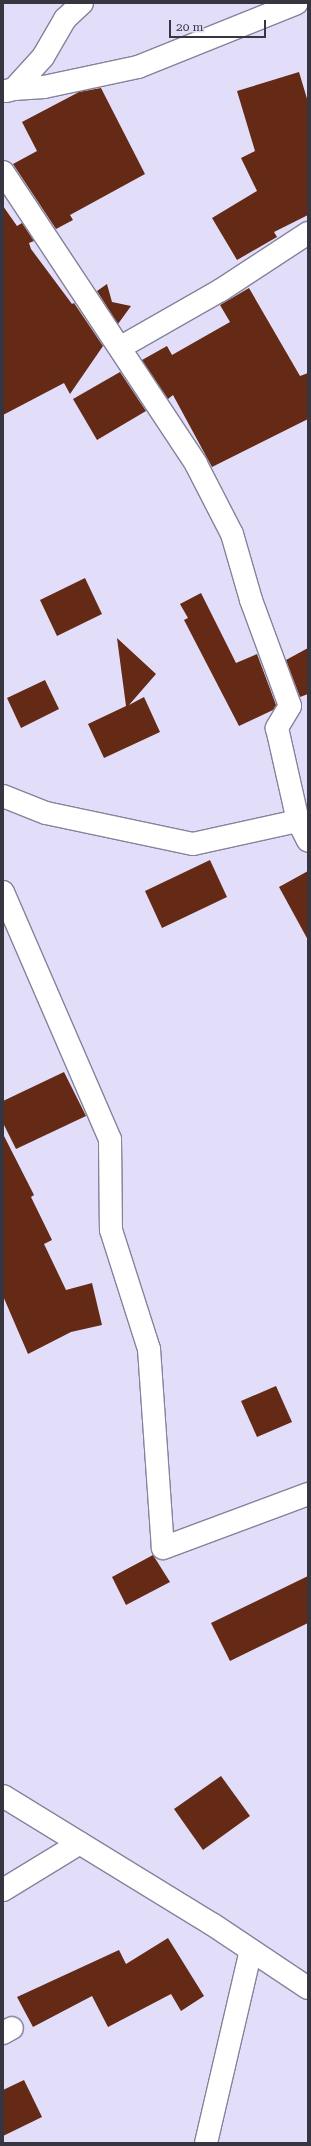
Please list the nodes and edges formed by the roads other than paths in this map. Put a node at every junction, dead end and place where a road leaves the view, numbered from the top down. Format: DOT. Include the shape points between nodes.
graph roads {
  1 [pos="82,3"];
  2 [pos="297,3"];
  3 [pos="8,90"];
  4 [pos="3,172"];
  5 [pos="308,233"];
  6 [pos="121,347"];
  7 [pos="3,796"];
  8 [pos="298,821"];
  9 [pos="308,841"];
  10 [pos="3,892"];
  11 [pos="308,1494"];
  12 [pos="3,1796"];
  13 [pos="80,1843"];
  14 [pos="3,1890"];
  15 [pos="251,1950"];
  16 [pos="308,1988"];
  17 [pos="206,2143"];
  1 -- 3 [label="street" via="65,19 43,57"];
  2 -- 3 [label="street" via="138,67 44,88"];
  4 -- 6 [label="street"];
  5 -- 6 [label="street" via="220,290"];
  6 -- 8 [label="street" via="196,464 232,534 251,600 290,706 278,728"];
  7 -- 8 [label="street" via="46,813 194,844"];
  8 -- 9 [label="street"];
  10 -- 11 [label="street" via="110,1139 111,1230 149,1349 164,1548"];
  12 -- 13 [label="street"];
  13 -- 14 [label="street"];
  13 -- 15 [label="street"];
  15 -- 16 [label="street"];
  15 -- 17 [label="street"];
}
